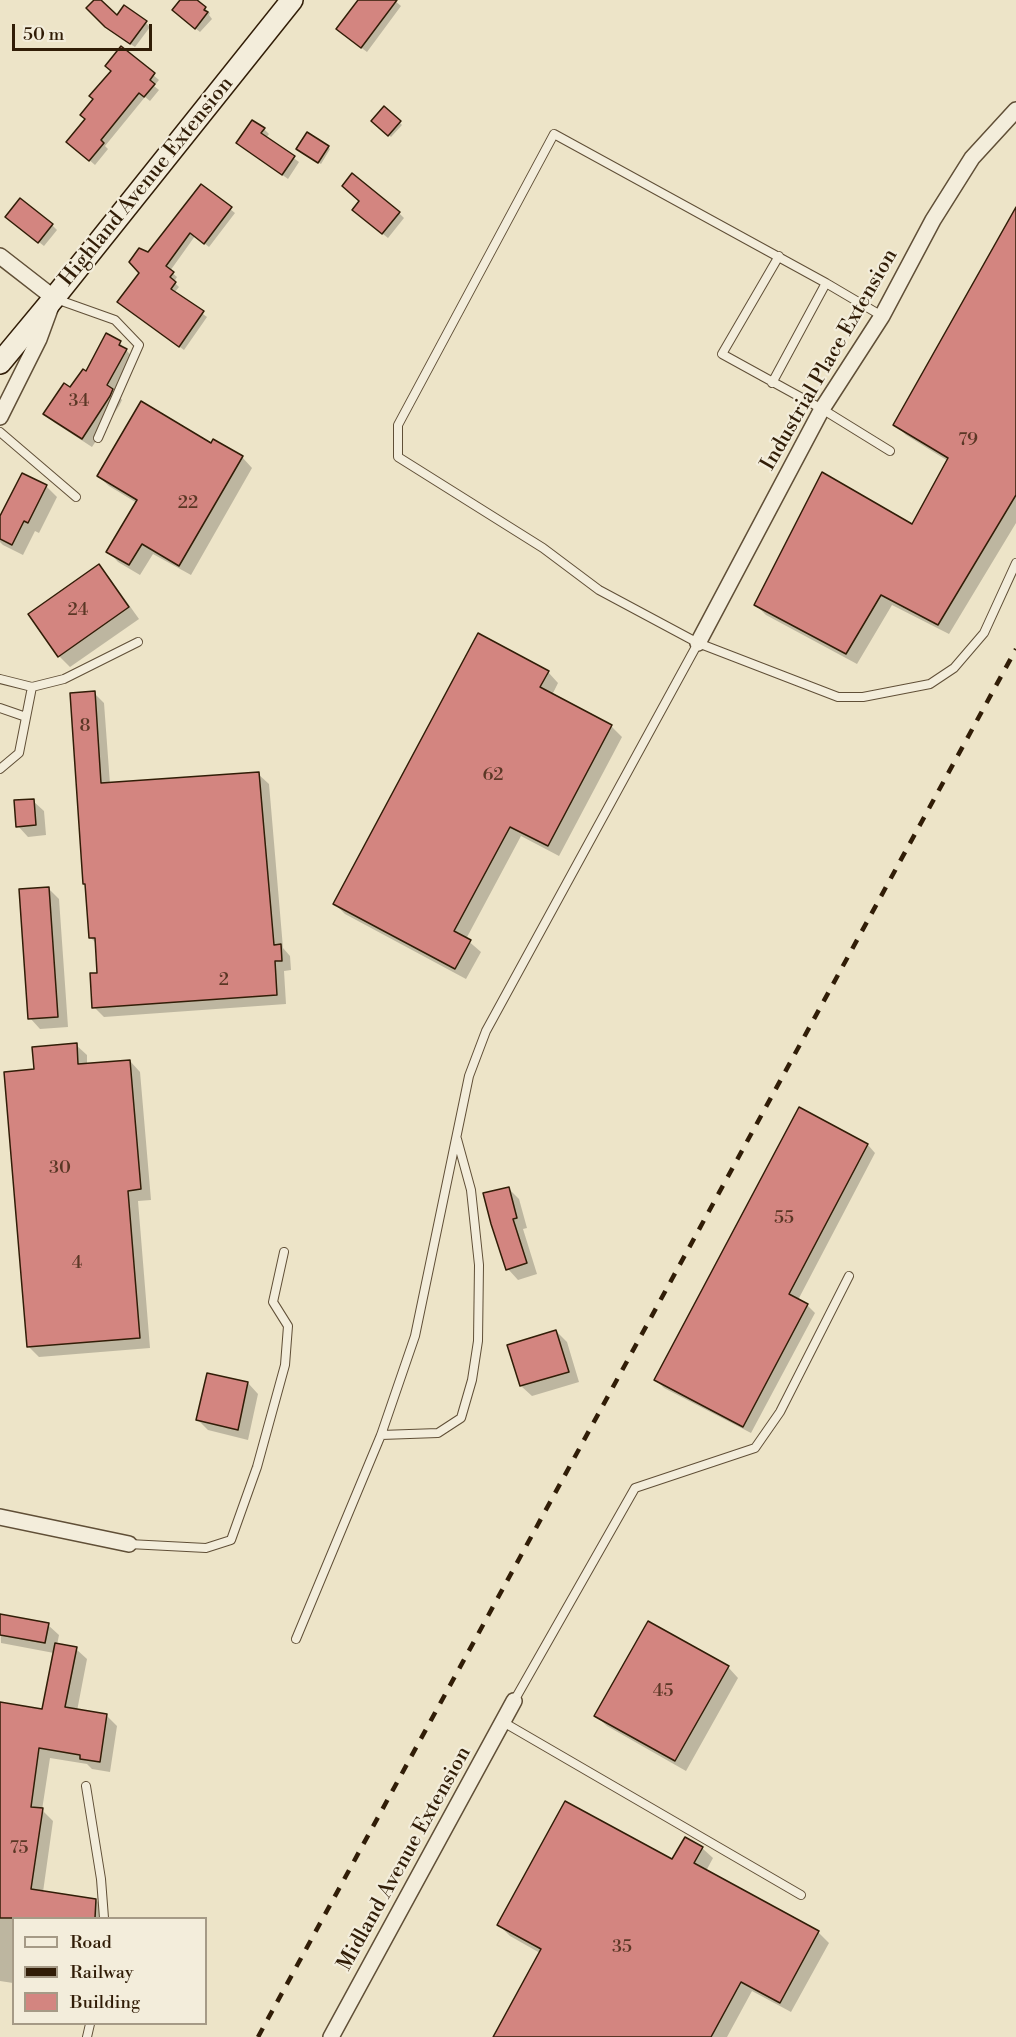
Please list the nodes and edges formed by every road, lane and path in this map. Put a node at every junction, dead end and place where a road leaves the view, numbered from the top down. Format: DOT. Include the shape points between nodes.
graph roads {
  1 [pos="292,0"];
  2 [pos="1016,110"];
  3 [pos="0,256"];
  4 [pos="779,256"];
  5 [pos="826,283"];
  6 [pos="54,298"];
  7 [pos="882,316"];
  8 [pos="0,363"];
  9 [pos="772,382"];
  10 [pos="822,410"];
  11 [pos="0,417"];
  12 [pos="0,432"];
  13 [pos="98,438"];
  14 [pos="890,451"];
  15 [pos="76,497"];
  16 [pos="1016,563"];
  17 [pos="138,642"];
  18 [pos="698,643"];
  19 [pos="0,679"];
  20 [pos="33,687"];
  21 [pos="0,708"];
  22 [pos="26,717"];
  23 [pos="0,769"];
  24 [pos="457,1137"];
  25 [pos="284,1252"];
  26 [pos="849,1276"];
  27 [pos="381,1435"];
  28 [pos="0,1517"];
  29 [pos="129,1544"];
  30 [pos="296,1639"];
  31 [pos="514,1701"];
  32 [pos="504,1722"];
  33 [pos="86,1786"];
  34 [pos="801,1895"];
  35 [pos="104,1917"];
  36 [pos="331,2037"];
  1 -- 6 [label="street, Highland Avenue Extension"];
  2 -- 7 [label="street, Industrial Place Extension" via="972,158"];
  3 -- 6 [label="street"];
  4 -- 5 [label="lane"];
  4 -- 9 [label="lane" via="722,354"];
  4 -- 18 [label="lane" via="554,134 398,425 398,457 543,548 599,590"];
  5 -- 7 [label="lane"];
  5 -- 9 [label="lane"];
  6 -- 8 [label="street, Highland Avenue Extension"];
  6 -- 11 [label="street" via="39,339"];
  6 -- 13 [label="lane" via="115,320 139,345"];
  7 -- 10 [label="street, Industrial Place Extension"];
  9 -- 10 [label="lane"];
  10 -- 14 [label="lane"];
  10 -- 18 [label="street, Industrial Place Extension"];
  12 -- 15 [label="lane"];
  16 -- 18 [label="lane" via="984,633 954,668 930,684 863,697 838,697"];
  17 -- 20 [label="lane" via="64,679"];
  18 -- 24 [label="lane" via="486,1031 469,1076"];
  19 -- 20 [label="lane"];
  20 -- 22 [label="lane"];
  21 -- 22 [label="lane"];
  22 -- 23 [label="lane" via="18,753"];
  24 -- 27 [label="lane" via="414,1336"];
  24 -- 27 [label="lane" via="471,1190 480,1265 478,1341 472,1380 461,1418 438,1433"];
  25 -- 29 [label="lane" via="273,1302 288,1326 285,1365 257,1467 231,1540 206,1548"];
  26 -- 31 [label="lane" via="780,1412 755,1448 635,1488"];
  27 -- 30 [label="lane"];
  28 -- 29 [label="street"];
  31 -- 32 [label="street, Midland Avenue Extension"];
  32 -- 34 [label="lane"];
  32 -- 36 [label="street, Midland Avenue Extension"];
  33 -- 35 [label="lane"];
}
